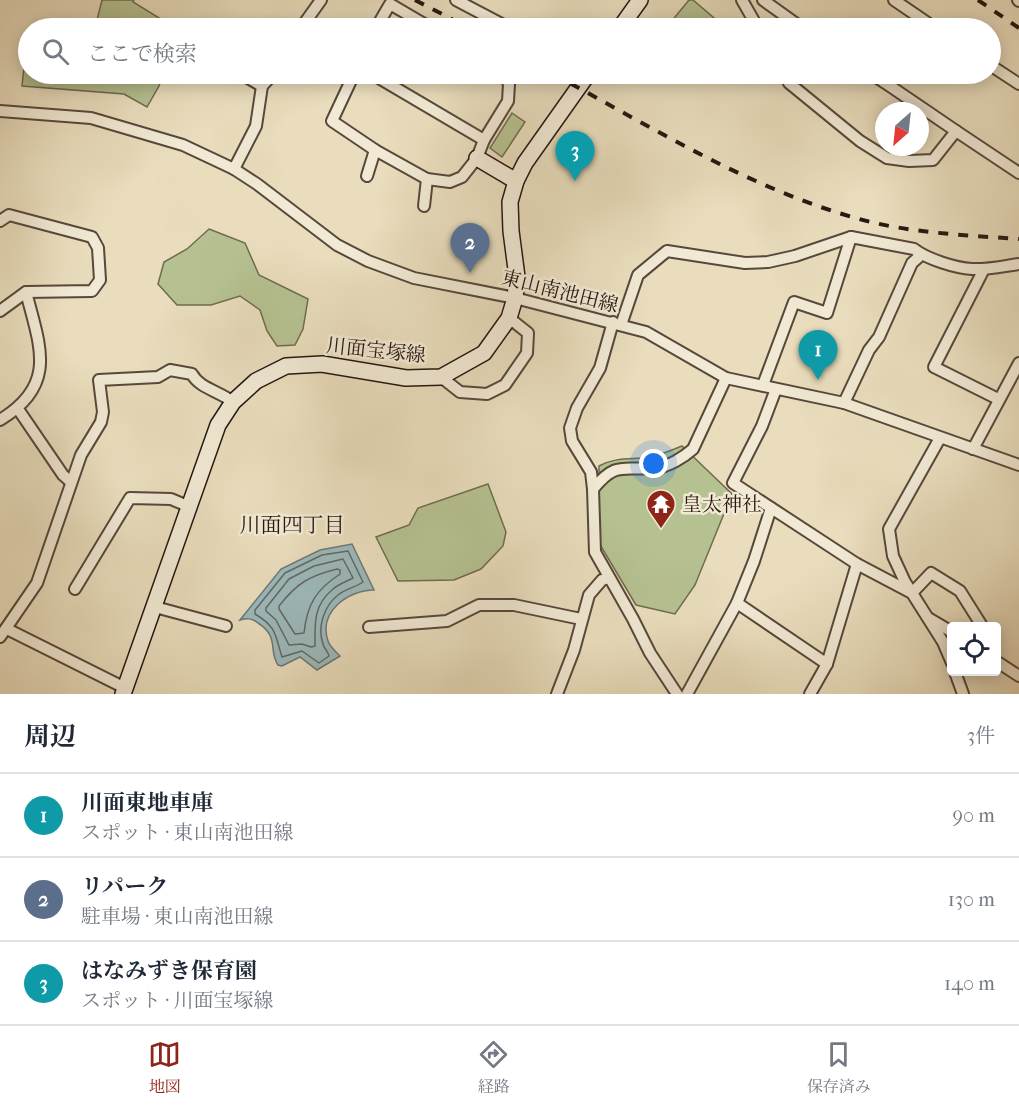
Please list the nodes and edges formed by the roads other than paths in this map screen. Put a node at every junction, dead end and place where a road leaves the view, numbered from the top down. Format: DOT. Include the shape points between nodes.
graph roads {
  1 [pos="321,0"];
  2 [pos="456,0"];
  3 [pos="640,0"];
  4 [pos="742,0"];
  5 [pos="764,0"];
  6 [pos="894,0"];
  7 [pos="308,18"];
  8 [pos="382,18"];
  9 [pos="414,18"];
  10 [pos="490,18"];
  11 [pos="627,18"];
  12 [pos="752,18"];
  13 [pos="788,18"];
  14 [pos="917,18"];
  15 [pos="1001,72"];
  16 [pos="258,84"];
  17 [pos="349,84"];
  18 [pos="389,84"];
  19 [pos="508,84"];
  20 [pos="581,84"];
  21 [pos="790,84"];
  22 [pos="895,84"];
  23 [pos="1019,84"];
  24 [pos="262,86"];
  25 [pos="0,111"];
  26 [pos="956,130"];
  27 [pos="484,140"];
  28 [pos="375,150"];
  29 [pos="477,158"];
  30 [pos="234,168"];
  31 [pos="1019,173"];
  32 [pos="367,176"];
  33 [pos="427,179"];
  34 [pos="516,181"];
  35 [pos="424,206"];
  36 [pos="0,221"];
  37 [pos="851,237"];
  38 [pos="921,255"];
  39 [pos="1019,264"];
  40 [pos="984,269"];
  41 [pos="26,292"];
  42 [pos="515,298"];
  43 [pos="0,311"];
  44 [pos="509,318"];
  45 [pos="617,323"];
  46 [pos="1019,363"];
  47 [pos="441,377"];
  48 [pos="726,378"];
  49 [pos="763,385"];
  50 [pos="776,389"];
  51 [pos="998,399"];
  52 [pos="233,402"];
  53 [pos="844,403"];
  54 [pos="18,409"];
  55 [pos="0,420"];
  56 [pos="940,438"];
  57 [pos="973,449"];
  58 [pos="1019,465"];
  59 [pos="71,482"];
  60 [pos="593,489"];
  61 [pos="190,507"];
  62 [pos="771,508"];
  63 [pos="857,564"];
  64 [pos="609,578"];
  65 [pos="75,589"];
  66 [pos="912,593"];
  67 [pos="737,603"];
  68 [pos="155,607"];
  69 [pos="581,619"];
  70 [pos="930,619"];
  71 [pos="979,622"];
  72 [pos="226,626"];
  73 [pos="369,627"];
  74 [pos="947,630"];
  75 [pos="3,633"];
  76 [pos="947,655"];
  77 [pos="827,664"];
  78 [pos="1001,664"];
  79 [pos="956,676"];
  80 [pos="1019,676"];
  81 [pos="124,691"];
  82 [pos="557,694"];
  83 [pos="677,694"];
  84 [pos="687,694"];
  85 [pos="810,694"];
  86 [pos="963,694"];
  1 -- 7 [label="street"];
  2 -- 10 [label="street"];
  3 -- 11 [label="street"];
  4 -- 12 [label="street"];
  5 -- 13 [label="street"];
  6 -- 14 [label="street"];
  8 -- 9 [label="street" via="390,4"];
  15 -- 23 [label="street"];
  16 -- 24 [label="street"];
  17 -- 28 [label="street" via="332,121"];
  18 -- 27 [label="street"];
  19 -- 27 [label="street" via="508,101"];
  20 -- 34 [label="street, 川面宝塚線"];
  21 -- 26 [label="street" via="887,158 933,160"];
  22 -- 26 [label="street"];
  24 -- 30 [label="street" via="256,126"];
  25 -- 30 [label="street, 東山南池田線" via="91,118 183,145"];
  26 -- 31 [label="street"];
  27 -- 29 [label="street"];
  28 -- 32 [label="street"];
  28 -- 33 [label="street"];
  29 -- 33 [label="street" via="462,177 450,182"];
  29 -- 34 [label="street"];
  30 -- 42 [label="street, 東山南池田線" via="336,245 368,261 414,278"];
  33 -- 35 [label="street"];
  34 -- 42 [label="street, 川面宝塚線" via="510,202 518,276"];
  36 -- 41 [label="street" via="9,215 92,237 98,248 100,280 92,291"];
  37 -- 38 [label="street" via="914,249"];
  37 -- 45 [label="street" via="768,262 745,263 667,251 638,275"];
  37 -- 49 [label="street" via="827,313 794,302"];
  38 -- 40 [label="street" via="971,270"];
  38 -- 53 [label="street" via="912,263"];
  39 -- 40 [label="street"];
  40 -- 51 [label="street" via="934,367"];
  41 -- 43 [label="street"];
  41 -- 54 [label="street" via="39,343 41,370 32,392"];
  42 -- 44 [label="street, 川面宝塚線"];
  42 -- 45 [label="street, 東山南池田線"];
  44 -- 47 [label="street, 川面宝塚線" via="484,353"];
  44 -- 47 [label="street" via="528,333 527,353 505,385 487,394 460,392"];
  45 -- 48 [label="street, 東山南池田線" via="646,332"];
  45 -- 60 [label="street" via="570,428 572,441 591,472"];
  46 -- 51 [label="street"];
  47 -- 52 [label="street, 川面宝塚線" via="406,378 322,363 286,366 256,381"];
  48 -- 49 [label="street, 東山南池田線"];
  48 -- 60 [label="street" via="693,449 684,457 659,468 612,470"];
  49 -- 50 [label="street, 東山南池田線"];
  50 -- 53 [label="street, 東山南池田線"];
  50 -- 62 [label="street" via="733,483"];
  51 -- 57 [label="street"];
  52 -- 59 [label="street" via="196,381 192,374 170,370 158,377 99,380 101,422 81,455"];
  52 -- 61 [label="street, 川面宝塚線" via="219,425"];
  53 -- 56 [label="street, 東山南池田線"];
  54 -- 55 [label="street"];
  54 -- 59 [label="street"];
  56 -- 57 [label="street, 東山南池田線"];
  56 -- 66 [label="street" via="889,529 893,556"];
  57 -- 58 [label="street, 東山南池田線"];
  59 -- 75 [label="street" via="37,583"];
  60 -- 64 [label="street" via="595,552"];
  61 -- 65 [label="street" via="171,499 130,498"];
  61 -- 68 [label="street, 川面宝塚線"];
  62 -- 63 [label="street"];
  62 -- 67 [label="street"];
  63 -- 66 [label="street"];
  63 -- 77 [label="street"];
  64 -- 69 [label="street" via="602,580 589,595"];
  64 -- 83 [label="street"];
  66 -- 70 [label="street"];
  66 -- 71 [label="street" via="931,573 960,591"];
  67 -- 77 [label="street"];
  67 -- 84 [label="street"];
  68 -- 72 [label="street"];
  68 -- 81 [label="street, 川面宝塚線"];
  69 -- 73 [label="street" via="514,605 478,606 447,621"];
  69 -- 82 [label="street"];
  70 -- 74 [label="street"];
  70 -- 76 [label="street"];
  75 -- 81 [label="street"];
  77 -- 85 [label="street"];
  78 -- 80 [label="street"];
  79 -- 86 [label="street"];
}
